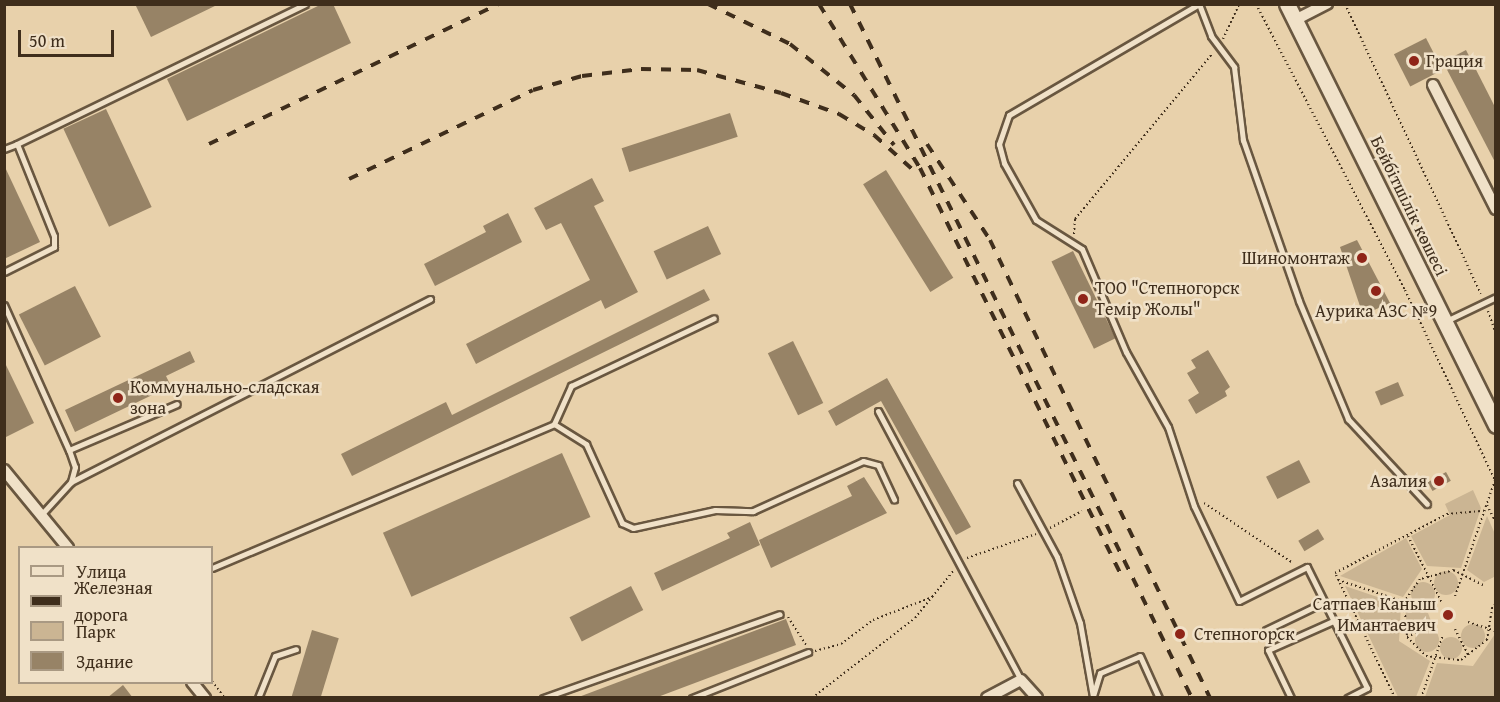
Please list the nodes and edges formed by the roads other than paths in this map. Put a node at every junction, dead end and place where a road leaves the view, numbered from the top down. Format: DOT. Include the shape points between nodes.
graph roads {
  1 [pos="305,4"];
  2 [pos="1199,4"];
  3 [pos="1287,4"];
  4 [pos="1327,4"];
  5 [pos="1295,20"];
  6 [pos="1433,85"];
  7 [pos="17,144"];
  8 [pos="4,148"];
  9 [pos="1496,209"];
  10 [pos="4,272"];
  11 [pos="1496,297"];
  12 [pos="430,299"];
  13 [pos="4,304"];
  14 [pos="714,318"];
  15 [pos="1444,322"];
  16 [pos="177,404"];
  17 [pos="878,411"];
  18 [pos="554,424"];
  19 [pos="1496,425"];
  20 [pos="69,450"];
  21 [pos="6,477"];
  22 [pos="71,482"];
  23 [pos="1017,483"];
  24 [pos="894,499"];
  25 [pos="1426,504"];
  26 [pos="39,517"];
  27 [pos="66,546"];
  28 [pos="213,568"];
  29 [pos="1324,602"];
  30 [pos="780,614"];
  31 [pos="1333,621"];
  32 [pos="1266,630"];
  33 [pos="296,649"];
  34 [pos="808,652"];
  35 [pos="1021,680"];
  36 [pos="194,684"];
  37 [pos="1093,697"];
  38 [pos="205,698"];
  39 [pos="258,698"];
  40 [pos="543,698"];
  41 [pos="692,698"];
  42 [pos="987,698"];
  43 [pos="1037,698"];
  44 [pos="1159,698"];
  45 [pos="1291,698"];
  46 [pos="1347,698"];
  1 -- 7 [label="lane"];
  2 -- 25 [label="lane" via="1218,45 1234,67 1243,140 1299,301 1348,419"];
  2 -- 29 [label="lane" via="1070,76 1002,126 1004,163 1036,220 1073,240 1168,428 1194,506 1239,601 1307,567"];
  3 -- 5 [label="street, Бейбітшілік көшесі"];
  4 -- 5 [label="street"];
  5 -- 15 [label="street, Бейбітшілік көшесі"];
  6 -- 9 [label="street"];
  7 -- 8 [label="lane"];
  7 -- 10 [label="lane" via="54,236 54,247"];
  11 -- 15 [label="lane"];
  12 -- 22 [label="lane"];
  13 -- 20 [label="lane"];
  14 -- 18 [label="lane" via="571,386"];
  15 -- 19 [label="street, Бейбітшілік көшесі"];
  16 -- 20 [label="lane"];
  17 -- 35 [label="lane" via="962,562"];
  18 -- 24 [label="lane" via="586,444 622,523 633,528 714,510 741,515 863,460 878,465"];
  18 -- 28 [label="lane"];
  20 -- 22 [label="lane" via="75,467"];
  21 -- 26 [label="street"];
  22 -- 26 [label="lane"];
  23 -- 37 [label="lane" via="1043,531 1080,623"];
  26 -- 27 [label="street"];
  29 -- 31 [label="lane"];
  29 -- 32 [label="lane"];
  30 -- 40 [label="lane"];
  31 -- 45 [label="lane" via="1268,650"];
  31 -- 46 [label="lane" via="1366,688"];
  33 -- 39 [label="lane" via="275,656"];
  34 -- 41 [label="lane"];
  35 -- 42 [label="street"];
  35 -- 43 [label="street"];
  36 -- 38 [label="street"];
  37 -- 44 [label="lane" via="1100,673 1140,656"];
}
